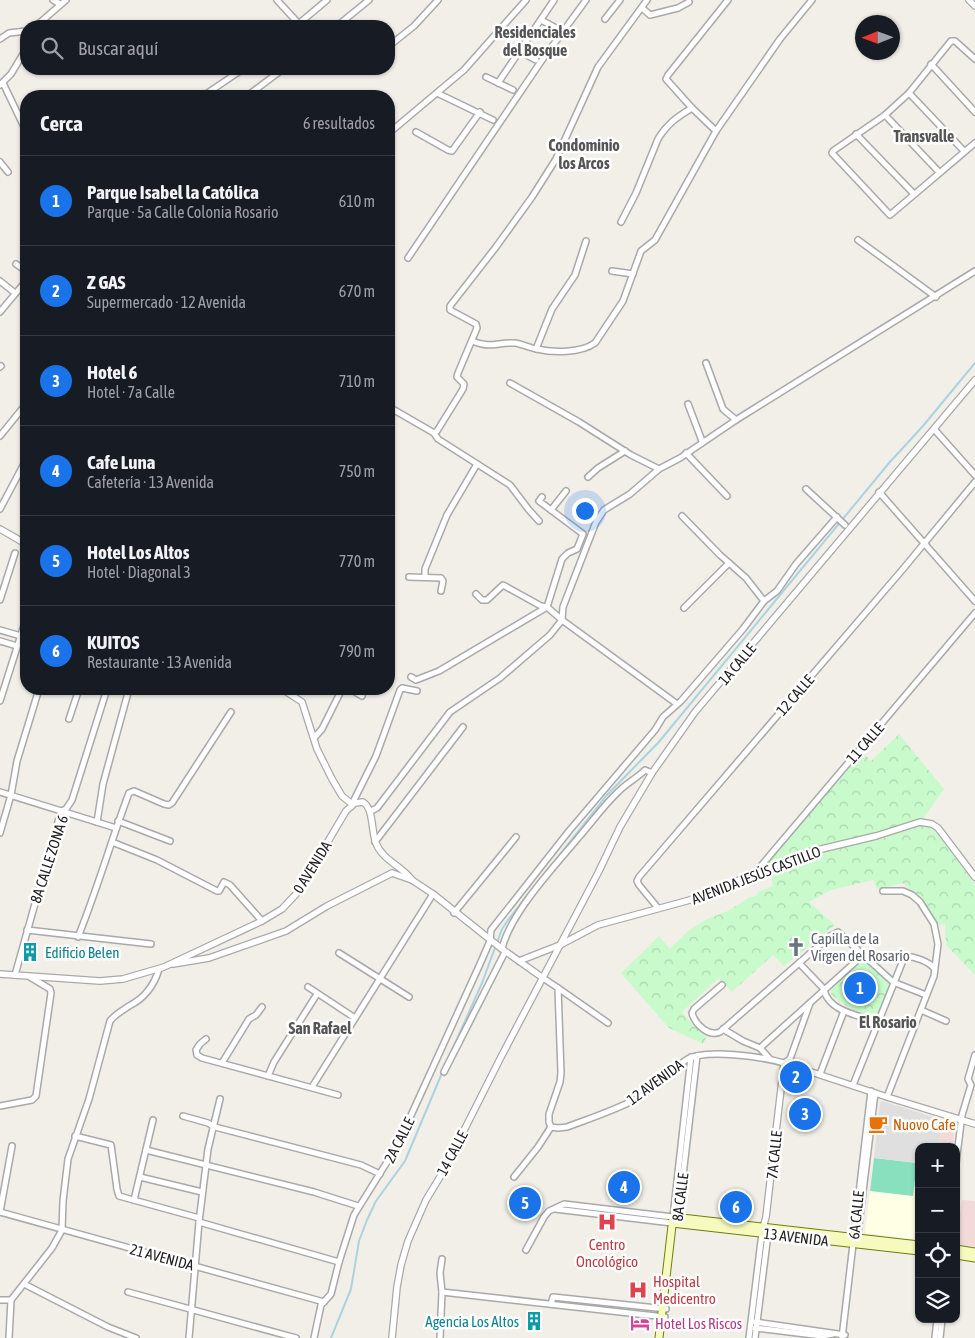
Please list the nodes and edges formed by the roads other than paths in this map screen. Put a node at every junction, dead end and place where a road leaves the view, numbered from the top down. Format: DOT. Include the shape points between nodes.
graph roads {
  1 [pos="53,0"];
  2 [pos="66,0"];
  3 [pos="327,0"];
  4 [pos="369,0"];
  5 [pos="438,0"];
  6 [pos="526,0"];
  7 [pos="554,0"];
  8 [pos="584,0"];
  9 [pos="620,0"];
  10 [pos="647,0"];
  11 [pos="728,0"];
  12 [pos="812,0"];
  13 [pos="969,0"];
  14 [pos="281,1"];
  15 [pos="688,2"];
  16 [pos="60,4"];
  17 [pos="975,6"];
  18 [pos="642,8"];
  19 [pos="605,19"];
  20 [pos="43,20"];
  21 [pos="294,20"];
  22 [pos="304,20"];
  23 [pos="344,20"];
  24 [pos="540,20"];
  25 [pos="558,29"];
  26 [pos="20,32"];
  27 [pos="0,39"];
  28 [pos="395,41"];
  29 [pos="519,51"];
  30 [pos="20,58"];
  31 [pos="536,60"];
  32 [pos="975,60"];
  33 [pos="931,64"];
  34 [pos="234,75"];
  35 [pos="275,75"];
  36 [pos="486,77"];
  37 [pos="498,83"];
  38 [pos="2,84"];
  39 [pos="212,90"];
  40 [pos="255,90"];
  41 [pos="513,90"];
  42 [pos="437,93"];
  43 [pos="909,93"];
  44 [pos="692,108"];
  45 [pos="480,112"];
  46 [pos="975,112"];
  47 [pos="885,115"];
  48 [pos="20,119"];
  49 [pos="493,120"];
  50 [pos="395,128"];
  51 [pos="716,131"];
  52 [pos="416,132"];
  53 [pos="856,134"];
  54 [pos="975,143"];
  55 [pos="964,151"];
  56 [pos="0,162"];
  57 [pos="8,172"];
  58 [pos="939,172"];
  59 [pos="914,194"];
  60 [pos="621,222"];
  61 [pos="858,240"];
  62 [pos="586,242"];
  63 [pos="408,258"];
  64 [pos="16,264"];
  65 [pos="20,267"];
  66 [pos="612,271"];
  67 [pos="975,271"];
  68 [pos="633,274"];
  69 [pos="0,281"];
  70 [pos="20,288"];
  71 [pos="15,293"];
  72 [pos="936,297"];
  73 [pos="0,312"];
  74 [pos="472,340"];
  75 [pos="536,349"];
  76 [pos="706,363"];
  77 [pos="975,380"];
  78 [pos="510,383"];
  79 [pos="688,404"];
  80 [pos="395,410"];
  81 [pos="20,411"];
  82 [pos="736,420"];
  83 [pos="934,428"];
  84 [pos="434,433"];
  85 [pos="0,436"];
  86 [pos="702,442"];
  87 [pos="625,451"];
  88 [pos="686,453"];
  89 [pos="477,464"];
  90 [pos="659,469"];
  91 [pos="20,471"];
  92 [pos="975,475"];
  93 [pos="588,478"];
  94 [pos="975,482"];
  95 [pos="806,489"];
  96 [pos="566,491"];
  97 [pos="880,492"];
  98 [pos="727,496"];
  99 [pos="542,497"];
  100 [pos="0,509"];
  101 [pos="552,510"];
  102 [pos="682,516"];
  103 [pos="838,518"];
  104 [pos="539,521"];
  105 [pos="845,525"];
  106 [pos="0,529"];
  107 [pos="20,541"];
  108 [pos="924,542"];
  109 [pos="15,553"];
  110 [pos="729,563"];
  111 [pos="409,577"];
  112 [pos="425,577"];
  113 [pos="441,591"];
  114 [pos="476,594"];
  115 [pos="0,600"];
  116 [pos="764,601"];
  117 [pos="975,601"];
  118 [pos="547,606"];
  119 [pos="684,608"];
  120 [pos="975,613"];
  121 [pos="562,620"];
  122 [pos="0,630"];
  123 [pos="20,636"];
  124 [pos="20,639"];
  125 [pos="0,641"];
  126 [pos="18,646"];
  127 [pos="410,677"];
  128 [pos="417,691"];
  129 [pos="37,695"];
  130 [pos="76,695"];
  131 [pos="105,695"];
  132 [pos="127,695"];
  133 [pos="291,695"];
  134 [pos="339,695"];
  135 [pos="0,701"];
  136 [pos="677,704"];
  137 [pos="230,712"];
  138 [pos="69,720"];
  139 [pos="463,727"];
  140 [pos="314,738"];
  141 [pos="652,773"];
  142 [pos="0,792"];
  143 [pos="11,795"];
  144 [pos="352,804"];
  145 [pos="61,811"];
  146 [pos="371,811"];
  147 [pos="118,821"];
  148 [pos="97,822"];
  149 [pos="116,828"];
  150 [pos="0,833"];
  151 [pos="516,837"];
  152 [pos="170,841"];
  153 [pos="112,842"];
  154 [pos="376,842"];
  155 [pos="755,873"];
  156 [pos="975,877"];
  157 [pos="412,880"];
  158 [pos="883,891"];
  159 [pos="433,894"];
  160 [pos="658,908"];
  161 [pos="454,913"];
  162 [pos="262,921"];
  163 [pos="27,930"];
  164 [pos="78,937"];
  165 [pos="491,941"];
  166 [pos="151,944"];
  167 [pos="560,945"];
  168 [pos="502,950"];
  169 [pos="339,954"];
  170 [pos="863,956"];
  171 [pos="519,961"];
  172 [pos="799,963"];
  173 [pos="162,968"];
  174 [pos="934,968"];
  175 [pos="0,974"];
  176 [pos="15,975"];
  177 [pos="30,977"];
  178 [pos="543,978"];
  179 [pos="380,979"];
  180 [pos="893,982"];
  181 [pos="722,985"];
  182 [pos="308,988"];
  183 [pos="558,988"];
  184 [pos="824,989"];
  185 [pos="317,994"];
  186 [pos="926,995"];
  187 [pos="409,998"];
  188 [pos="810,1003"];
  189 [pos="262,1007"];
  190 [pos="920,1010"];
  191 [pos="844,1011"];
  192 [pos="355,1018"];
  193 [pos="946,1020"];
  194 [pos="878,1022"];
  195 [pos="608,1023"];
  196 [pos="723,1029"];
  197 [pos="206,1039"];
  198 [pos="760,1048"];
  199 [pos="975,1055"];
  200 [pos="697,1056"];
  201 [pos="690,1057"];
  202 [pos="770,1059"];
  203 [pos="222,1063"];
  204 [pos="784,1063"];
  205 [pos="444,1072"];
  206 [pos="820,1074"];
  207 [pos="268,1076"];
  208 [pos="854,1085"];
  209 [pos="973,1086"];
  210 [pos="312,1087"];
  211 [pos="873,1092"];
  212 [pos="338,1094"];
  213 [pos="886,1097"];
  214 [pos="220,1099"];
  215 [pos="0,1106"];
  216 [pos="183,1116"];
  217 [pos="153,1120"];
  218 [pos="961,1120"];
  219 [pos="975,1124"];
  220 [pos="214,1126"];
  221 [pos="551,1127"];
  222 [pos="75,1136"];
  223 [pos="958,1143"];
  224 [pos="12,1146"];
  225 [pos="146,1150"];
  226 [pos="206,1166"];
  227 [pos="380,1174"];
  228 [pos="140,1177"];
  229 [pos="514,1177"];
  230 [pos="202,1192"];
  231 [pos="134,1200"];
  232 [pos="358,1206"];
  233 [pos="555,1209"];
  234 [pos="0,1212"];
  235 [pos="199,1220"];
  236 [pos="675,1220"];
  237 [pos="62,1230"];
  238 [pos="765,1231"];
  239 [pos="855,1241"];
  240 [pos="915,1245"];
  241 [pos="526,1250"];
  242 [pos="915,1250"];
  243 [pos="960,1250"];
  244 [pos="975,1252"];
  245 [pos="960,1256"];
  246 [pos="975,1258"];
  247 [pos="442,1259"];
  248 [pos="339,1262"];
  249 [pos="195,1266"];
  250 [pos="24,1284"];
  251 [pos="128,1292"];
  252 [pos="442,1292"];
  253 [pos="0,1300"];
  254 [pos="11,1300"];
  255 [pos="324,1302"];
  256 [pos="192,1309"];
  257 [pos="664,1313"];
  258 [pos="937,1323"];
  259 [pos="942,1323"];
  260 [pos="754,1325"];
  261 [pos="844,1336"];
  262 [pos="9,1338"];
  263 [pos="136,1338"];
  264 [pos="189,1338"];
  265 [pos="296,1338"];
  266 [pos="314,1338"];
  267 [pos="392,1338"];
  268 [pos="440,1338"];
  269 [pos="659,1338"];
  270 [pos="663,1338"];
  271 [pos="749,1338"];
  272 [pos="755,1338"];
  273 [pos="935,1338"];
  274 [pos="940,1338"];
  1 -- 16 [label="street"];
  2 -- 16 [label="street"];
  3 -- 22 [label="street"];
  4 -- 23 [label="street"];
  5 -- 28 [label="street"];
  6 -- 42 [label="street" via="464,70"];
  7 -- 24 [label="street"];
  8 -- 63 [label="street"];
  9 -- 19 [label="street"];
  10 -- 18 [label="street"];
  11 -- 44 [label="street" via="666,79"];
  12 -- 51 [label="street" via="780,39"];
  13 -- 17 [label="street"];
  14 -- 21 [label="street"];
  15 -- 18 [label="street" via="650,15"];
  16 -- 20 [label="street"];
  18 -- 74 [label="street" via="598,67 556,159 532,197 451,304 451,310 477,325"];
  24 -- 25 [label="street"];
  24 -- 29 [label="street"];
  26 -- 27 [label="street" via="9,33"];
  29 -- 31 [label="street"];
  29 -- 37 [label="street"];
  30 -- 38 [label="street"];
  32 -- 33 [label="street" via="951,40"];
  33 -- 43 [label="street"];
  33 -- 46 [label="street"];
  34 -- 39 [label="street"];
  35 -- 40 [label="street"];
  36 -- 37 [label="street"];
  37 -- 41 [label="street"];
  38 -- 48 [label="street"];
  42 -- 45 [label="street"];
  42 -- 50 [label="street"];
  43 -- 47 [label="street"];
  43 -- 55 [label="street"];
  44 -- 51 [label="street"];
  44 -- 60 [label="street" via="663,130"];
  45 -- 49 [label="street"];
  45 -- 52 [label="street" via="452,151"];
  47 -- 53 [label="street"];
  47 -- 58 [label="street"];
  51 -- 68 [label="street" via="655,240 642,251"];
  53 -- 59 [label="street"];
  53 -- 59 [label="street" via="832,153 888,214"];
  54 -- 55 [label="street"];
  55 -- 58 [label="street"];
  56 -- 57 [label="street"];
  58 -- 59 [label="street"];
  61 -- 72 [label="street"];
  62 -- 75 [label="street" via="575,274 552,309"];
  64 -- 65 [label="street"];
  66 -- 68 [label="street"];
  67 -- 72 [label="street"];
  68 -- 75 [label="street" via="618,309 594,343 566,351"];
  69 -- 71 [label="street"];
  70 -- 71 [label="street"];
  71 -- 73 [label="street"];
  72 -- 82 [label="street"];
  74 -- 75 [label="street" via="488,346 514,343"];
  74 -- 84 [label="street" via="457,377 463,382 463,389"];
  76 -- 82 [label="street" via="723,409"];
  77 -- 83 [label="street, 1A CALLE"];
  78 -- 87 [label="street"];
  79 -- 86 [label="street"];
  80 -- 84 [label="street"];
  81 -- 85 [label="street"];
  82 -- 86 [label="street"];
  83 -- 92 [label="street"];
  83 -- 97 [label="street, 1A CALLE"];
  84 -- 89 [label="street" via="438,439"];
  86 -- 88 [label="street"];
  87 -- 90 [label="street"];
  87 -- 93 [label="street"];
  88 -- 90 [label="street"];
  88 -- 98 [label="street"];
  89 -- 104 [label="street" via="512,486"];
  89 -- 112 [label="street" via="446,515 426,565"];
  90 -- 121 [label="street" via="598,517 563,606"];
  91 -- 100 [label="street"];
  94 -- 108 [label="street, 12 CALLE"];
  95 -- 103 [label="street"];
  96 -- 101 [label="street"];
  97 -- 108 [label="street"];
  97 -- 141 [label="street, 1A CALLE" via="695,712"];
  99 -- 101 [label="street" via="539,501"];
  101 -- 118 [label="street" via="583,535 578,548 562,559"];
  102 -- 110 [label="street"];
  103 -- 105 [label="street"];
  103 -- 116 [label="street, 2A CALLE" via="799,560 777,591"];
  106 -- 107 [label="street"];
  108 -- 117 [label="street"];
  108 -- 160 [label="street, 12 CALLE" via="639,877 639,885"];
  109 -- 115 [label="street"];
  110 -- 116 [label="street"];
  110 -- 119 [label="street"];
  111 -- 112 [label="street"];
  112 -- 113 [label="street" via="442,580"];
  114 -- 118 [label="street" via="487,600 504,585 541,606"];
  116 -- 136 [label="street, 2A CALLE"];
  118 -- 121 [label="street"];
  118 -- 127 [label="street" via="439,671 416,680"];
  120 -- 155 [label="street, 11 CALLE"];
  121 -- 136 [label="street"];
  121 -- 146 [label="street" via="546,639 500,678 450,712 377,808"];
  122 -- 123 [label="street"];
  124 -- 126 [label="street"];
  125 -- 126 [label="street"];
  126 -- 135 [label="street"];
  128 -- 144 [label="street" via="400,690 376,756"];
  129 -- 143 [label="street" via="16,761"];
  130 -- 138 [label="street"];
  131 -- 145 [label="street, 8A CALLE ZONA 6" via="72,800"];
  132 -- 148 [label="street" via="103,784"];
  133 -- 140 [label="street" via="302,702"];
  134 -- 140 [label="street"];
  136 -- 165 [label="street, 2A CALLE" via="662,717 656,730 540,867 491,930"];
  137 -- 147 [label="street" via="169,805 131,791"];
  139 -- 154 [label="street"];
  140 -- 144 [label="street" via="336,787"];
  141 -- 167 [label="street, 1A CALLE" via="620,827"];
  141 -- 168 [label="street" via="645,770 605,806 520,912"];
  142 -- 143 [label="street"];
  143 -- 145 [label="street"];
  143 -- 150 [label="street"];
  144 -- 146 [label="street" via="363,802"];
  144 -- 162 [label="street, 0 AVENIDA" via="298,892 282,909"];
  145 -- 148 [label="street"];
  145 -- 163 [label="street, 8A CALLE ZONA 6"];
  146 -- 154 [label="street, 0 AVENIDA"];
  147 -- 149 [label="street"];
  147 -- 152 [label="street"];
  148 -- 149 [label="street"];
  149 -- 153 [label="street"];
  151 -- 161 [label="street"];
  153 -- 162 [label="street" via="157,860 218,892 224,882 230,885"];
  153 -- 164 [label="street"];
  154 -- 157 [label="street, 0 AVENIDA" via="381,852"];
  155 -- 156 [label="street, AVENIDA JESÚS CASTILLO" via="809,852 920,822 938,828"];
  155 -- 160 [label="street, AVENIDA JESÚS CASTILLO" via="696,898"];
  157 -- 159 [label="street, 0 AVENIDA"];
  157 -- 173 [label="street, 0 AVENIDA" via="389,874 279,934 209,958"];
  158 -- 174 [label="street" via="903,891 912,895 934,924 938,950"];
  159 -- 161 [label="street, 0 AVENIDA"];
  159 -- 179 [label="street"];
  160 -- 167 [label="street, AVENIDA JESÚS CASTILLO" via="598,925"];
  161 -- 165 [label="street, 0 AVENIDA"];
  162 -- 173 [label="street, 0 AVENIDA"];
  163 -- 164 [label="street"];
  163 -- 176 [label="street, 8A CALLE ZONA 6"];
  164 -- 166 [label="street"];
  165 -- 168 [label="street"];
  165 -- 227 [label="street, 2A CALLE" via="412,1116"];
  167 -- 171 [label="street, AVENIDA JESÚS CASTILLO"];
  167 -- 178 [label="street, 1A CALLE"];
  168 -- 171 [label="street"];
  168 -- 205 [label="street"];
  169 -- 179 [label="street"];
  170 -- 172 [label="street" via="838,932"];
  170 -- 180 [label="street"];
  170 -- 184 [label="street"];
  171 -- 178 [label="street"];
  172 -- 184 [label="street"];
  172 -- 196 [label="street"];
  173 -- 177 [label="street, 0 AVENIDA" via="114,980"];
  173 -- 222 [label="street" via="149,990 110,1021 89,1099"];
  174 -- 180 [label="street" via="906,956"];
  174 -- 186 [label="street"];
  175 -- 176 [label="street, 0 AVENIDA"];
  176 -- 177 [label="street, 0 AVENIDA"];
  177 -- 215 [label="street" via="50,989 51,993 36,1096 32,1100"];
  178 -- 183 [label="street"];
  178 -- 267 [label="street, 14 CALLE" via="412,1231 398,1280"];
  179 -- 187 [label="street"];
  179 -- 192 [label="street"];
  180 -- 186 [label="street"];
  180 -- 194 [label="street"];
  181 -- 196 [label="street" via="692,1013 693,1018 712,1034"];
  182 -- 185 [label="street"];
  183 -- 195 [label="street"];
  183 -- 221 [label="street" via="561,1073 549,1114"];
  184 -- 188 [label="street"];
  184 -- 191 [label="street" via="828,1001"];
  185 -- 192 [label="street"];
  185 -- 207 [label="street"];
  186 -- 190 [label="street"];
  188 -- 198 [label="street"];
  188 -- 204 [label="street" via="790,1059"];
  189 -- 203 [label="street" via="250,1019"];
  190 -- 193 [label="street"];
  190 -- 213 [label="street"];
  191 -- 194 [label="street"];
  191 -- 206 [label="street"];
  192 -- 210 [label="street"];
  194 -- 208 [label="street"];
  196 -- 198 [label="street"];
  197 -- 203 [label="street" via="196,1050 198,1056"];
  198 -- 202 [label="street"];
  199 -- 209 [label="street" via="969,1076"];
  200 -- 201 [label="street, 12 AVENIDA"];
  200 -- 202 [label="street, 12 AVENIDA" via="745,1055"];
  200 -- 236 [label="street, 8A CALLE"];
  201 -- 221 [label="street, 12 AVENIDA" via="644,1094 626,1104 567,1127"];
  201 -- 236 [label="street, 8A CALLE"];
  202 -- 204 [label="street, 12 AVENIDA"];
  203 -- 207 [label="street"];
  204 -- 206 [label="street, 12 AVENIDA"];
  204 -- 238 [label="street, 7A CALLE"];
  206 -- 208 [label="street, 12 AVENIDA"];
  207 -- 210 [label="street"];
  208 -- 211 [label="street, 12 AVENIDA"];
  209 -- 218 [label="street"];
  210 -- 212 [label="street"];
  211 -- 213 [label="street, 12 AVENIDA"];
  211 -- 239 [label="street, 6A CALLE"];
  213 -- 218 [label="street, 12 AVENIDA"];
  214 -- 220 [label="street"];
  216 -- 220 [label="street"];
  217 -- 225 [label="street"];
  218 -- 219 [label="street, 12 AVENIDA"];
  218 -- 223 [label="street"];
  220 -- 226 [label="street"];
  220 -- 227 [label="street" via="360,1165"];
  221 -- 229 [label="street"];
  222 -- 231 [label="street" via="111,1145 118,1195"];
  222 -- 237 [label="street" via="65,1180"];
  224 -- 234 [label="street"];
  225 -- 226 [label="street"];
  225 -- 228 [label="street"];
  226 -- 230 [label="street"];
  226 -- 232 [label="street"];
  227 -- 232 [label="street, 2A CALLE"];
  228 -- 230 [label="street"];
  228 -- 231 [label="street"];
  230 -- 235 [label="street"];
  231 -- 235 [label="street"];
  232 -- 248 [label="street, 2A CALLE"];
  233 -- 236 [label="street, 13 AVENIDA"];
  233 -- 236 [label="street, 13 AVENIDA" via="565,1204"];
  233 -- 241 [label="street" via="541,1221"];
  234 -- 237 [label="street, 21 AVENIDA"];
  235 -- 248 [label="street"];
  235 -- 249 [label="street"];
  236 -- 238 [label="main road, 13 AVENIDA"];
  236 -- 257 [label="main road, 8A CALLE"];
  237 -- 249 [label="street, 21 AVENIDA"];
  237 -- 250 [label="street"];
  238 -- 239 [label="main road, 13 AVENIDA"];
  238 -- 260 [label="street, 7A CALLE"];
  239 -- 240 [label="main road, 13 AVENIDA"];
  239 -- 242 [label="main road, 13 AVENIDA"];
  239 -- 261 [label="street, 6A CALLE"];
  243 -- 244 [label="main road"];
  245 -- 246 [label="main road"];
  247 -- 252 [label="street"];
  248 -- 255 [label="street, 2A CALLE" via="331,1294"];
  249 -- 255 [label="street, 21 AVENIDA"];
  249 -- 256 [label="street"];
  250 -- 254 [label="street"];
  250 -- 263 [label="street"];
  251 -- 256 [label="street"];
  252 -- 257 [label="street" via="552,1304 553,1297"];
  252 -- 268 [label="street"];
  253 -- 254 [label="street"];
  254 -- 262 [label="street"];
  255 -- 266 [label="street, 2A CALLE"];
  256 -- 264 [label="street"];
  256 -- 265 [label="street"];
  257 -- 269 [label="main road, 8A CALLE"];
  257 -- 270 [label="main road, 8A CALLE"];
  258 -- 273 [label="street"];
  259 -- 274 [label="street"];
  260 -- 261 [label="street" via="822,1336"];
  260 -- 271 [label="street, 7A CALLE"];
  260 -- 272 [label="street, 7A CALLE"];
}
